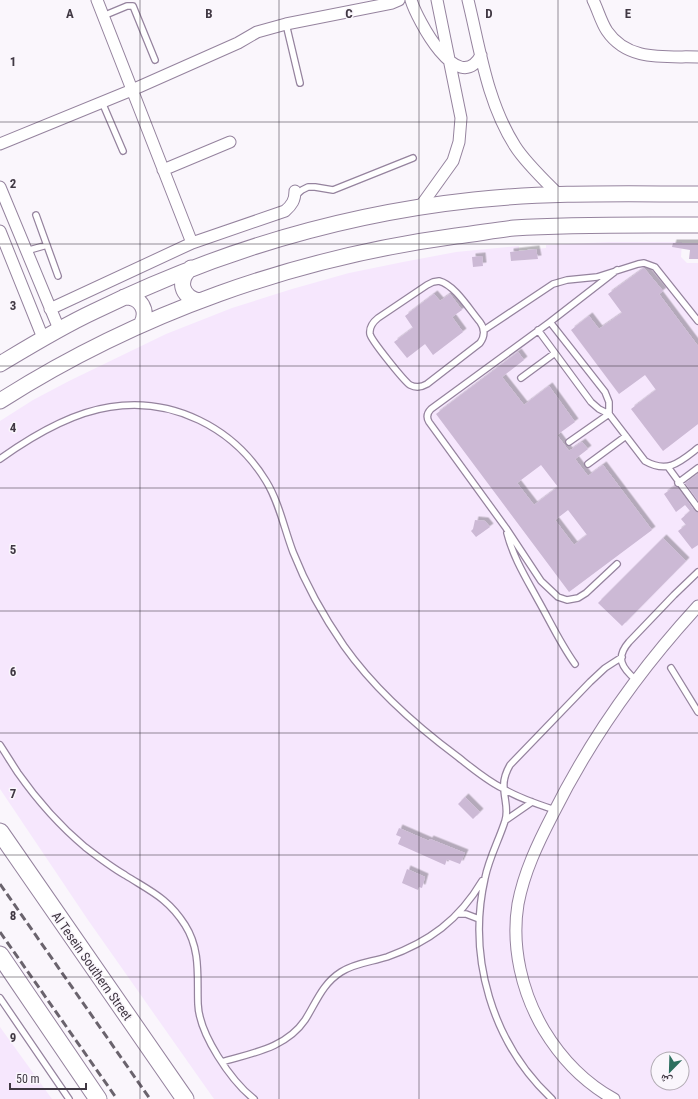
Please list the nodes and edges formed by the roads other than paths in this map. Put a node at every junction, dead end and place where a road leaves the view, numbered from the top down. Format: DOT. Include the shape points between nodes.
graph roads {
  1 [pos="96,0"];
  2 [pos="399,0"];
  3 [pos="411,0"];
  4 [pos="436,0"];
  5 [pos="468,0"];
  6 [pos="593,0"];
  7 [pos="103,16"];
  8 [pos="286,24"];
  9 [pos="481,55"];
  10 [pos="698,57"];
  11 [pos="154,60"];
  12 [pos="449,60"];
  13 [pos="300,83"];
  14 [pos="132,90"];
  15 [pos="102,102"];
  16 [pos="230,142"];
  17 [pos="0,144"];
  18 [pos="123,151"];
  19 [pos="413,158"];
  20 [pos="163,170"];
  21 [pos="0,187"];
  22 [pos="295,194"];
  23 [pos="558,194"];
  24 [pos="698,194"];
  25 [pos="420,207"];
  26 [pos="36,215"];
  27 [pos="698,225"];
  28 [pos="0,231"];
  29 [pos="192,243"];
  30 [pos="47,245"];
  31 [pos="26,251"];
  32 [pos="191,268"];
  33 [pos="617,270"];
  34 [pos="37,276"];
  35 [pos="58,276"];
  36 [pos="21,284"];
  37 [pos="124,297"];
  38 [pos="199,301"];
  39 [pos="50,309"];
  40 [pos="698,321"];
  41 [pos="550,322"];
  42 [pos="140,325"];
  43 [pos="59,329"];
  44 [pos="484,330"];
  45 [pos="538,330"];
  46 [pos="44,338"];
  47 [pos="555,353"];
  48 [pos="0,364"];
  49 [pos="521,378"];
  50 [pos="0,401"];
  51 [pos="609,414"];
  52 [pos="626,436"];
  53 [pos="569,442"];
  54 [pos="698,448"];
  55 [pos="0,459"];
  56 [pos="588,464"];
  57 [pos="668,467"];
  58 [pos="698,468"];
  59 [pos="678,483"];
  60 [pos="698,508"];
  61 [pos="506,528"];
  62 [pos="617,564"];
  63 [pos="698,572"];
  64 [pos="698,606"];
  65 [pos="622,657"];
  66 [pos="574,664"];
  67 [pos="671,668"];
  68 [pos="636,680"];
  69 [pos="698,712"];
  70 [pos="0,738"];
  71 [pos="0,745"];
  72 [pos="4,751"];
  73 [pos="504,790"];
  74 [pos="532,802"];
  75 [pos="554,810"];
  76 [pos="506,820"];
  77 [pos="0,832"];
  78 [pos="485,876"];
  79 [pos="458,914"];
  80 [pos="479,919"];
  81 [pos="0,955"];
  82 [pos="0,998"];
  83 [pos="222,1062"];
  84 [pos="69,1099"];
  85 [pos="98,1099"];
  86 [pos="185,1099"];
  87 [pos="254,1099"];
  88 [pos="552,1099"];
  89 [pos="614,1099"];
  1 -- 7 [label="street"];
  2 -- 8 [label="street"];
  3 -- 12 [label="street" via="414,12 425,31"];
  4 -- 12 [label="street"];
  5 -- 9 [label="street"];
  6 -- 10 [label="street" via="607,31 616,42 627,49 643,55"];
  7 -- 11 [label="lane" via="133,6"];
  7 -- 14 [label="street"];
  8 -- 13 [label="lane"];
  8 -- 14 [label="street" via="257,32"];
  9 -- 12 [label="street" via="476,63 467,67 457,66"];
  9 -- 23 [label="street" via="490,90 505,128 516,147"];
  12 -- 25 [label="street" via="461,118 459,142 453,162"];
  14 -- 15 [label="street"];
  14 -- 20 [label="street"];
  15 -- 17 [label="street"];
  15 -- 18 [label="lane"];
  16 -- 20 [label="street"];
  19 -- 22 [label="lane" via="333,190 315,186"];
  20 -- 29 [label="street"];
  21 -- 31 [label="street"];
  22 -- 29 [label="street" via="292,204 285,211"];
  23 -- 24 [label="main road"];
  23 -- 25 [label="main road"];
  25 -- 32 [label="main road" via="350,220 304,232"];
  26 -- 30 [label="lane"];
  27 -- 38 [label="main road" via="514,228 422,241 309,265"];
  28 -- 36 [label="street"];
  29 -- 39 [label="street"];
  30 -- 31 [label="lane"];
  30 -- 35 [label="lane"];
  31 -- 34 [label="street"];
  32 -- 37 [label="main road"];
  32 -- 38 [label="main road" via="184,276 183,287 189,297"];
  33 -- 40 [label="lane" via="644,263 655,267"];
  33 -- 41 [label="lane"];
  33 -- 44 [label="lane" via="597,277 553,284"];
  34 -- 36 [label="street"];
  34 -- 39 [label="street"];
  36 -- 46 [label="street"];
  37 -- 42 [label="main road" via="135,298 142,305 144,316"];
  37 -- 43 [label="main road"];
  38 -- 42 [label="main road"];
  39 -- 43 [label="street"];
  41 -- 45 [label="lane"];
  41 -- 51 [label="lane" via="605,392 609,402"];
  42 -- 50 [label="main road" via="57,367"];
  43 -- 46 [label="main road"];
  44 -- 44 [label="lane" via="482,339 476,346 427,384 419,387 407,383 372,339 370,330 378,318 426,285 439,281 452,287"];
  45 -- 47 [label="lane"];
  45 -- 61 [label="lane" via="427,414 429,422"];
  46 -- 48 [label="main road"];
  47 -- 49 [label="lane"];
  47 -- 51 [label="lane" via="591,402"];
  51 -- 52 [label="lane"];
  51 -- 53 [label="lane"];
  52 -- 56 [label="lane"];
  52 -- 57 [label="lane" via="645,461 652,465"];
  54 -- 57 [label="lane"];
  55 -- 73 [label="lane" via="42,432 65,421 116,406 150,406 170,410 203,422 226,436 242,449 267,482 308,585 344,646 366,674 415,724"];
  57 -- 59 [label="lane"];
  58 -- 59 [label="lane"];
  59 -- 60 [label="lane"];
  61 -- 62 [label="lane" via="541,581 562,599 572,600 582,596"];
  61 -- 66 [label="lane" via="521,570"];
  63 -- 65 [label="lane" via="629,642"];
  64 -- 68 [label="street"];
  65 -- 68 [label="lane" via="623,668"];
  65 -- 73 [label="lane" via="590,682 513,760 507,771"];
  67 -- 69 [label="lane"];
  68 -- 75 [label="street" via="592,744"];
  70 -- 72 [label="lane"];
  71 -- 72 [label="lane"];
  72 -- 83 [label="lane" via="33,792 66,830 105,862 164,899 186,926 197,959 200,1018"];
  73 -- 74 [label="lane"];
  73 -- 76 [label="lane"];
  74 -- 75 [label="lane"];
  74 -- 76 [label="lane"];
  75 -- 89 [label="street" via="529,866 518,904 519,965 531,1003 550,1039 575,1070"];
  76 -- 78 [label="lane"];
  77 -- 86 [label="main road, Al Tesein Southern Street"];
  78 -- 79 [label="lane"];
  78 -- 80 [label="lane"];
  79 -- 80 [label="lane"];
  79 -- 83 [label="lane" via="424,941 384,958 363,962 340,972 322,990 299,1028 282,1042"];
  80 -- 88 [label="lane" via="480,958 484,980 499,1025 527,1072"];
  81 -- 85 [label="main road"];
  82 -- 84 [label="lane"];
  83 -- 87 [label="lane" via="239,1086"];
}
